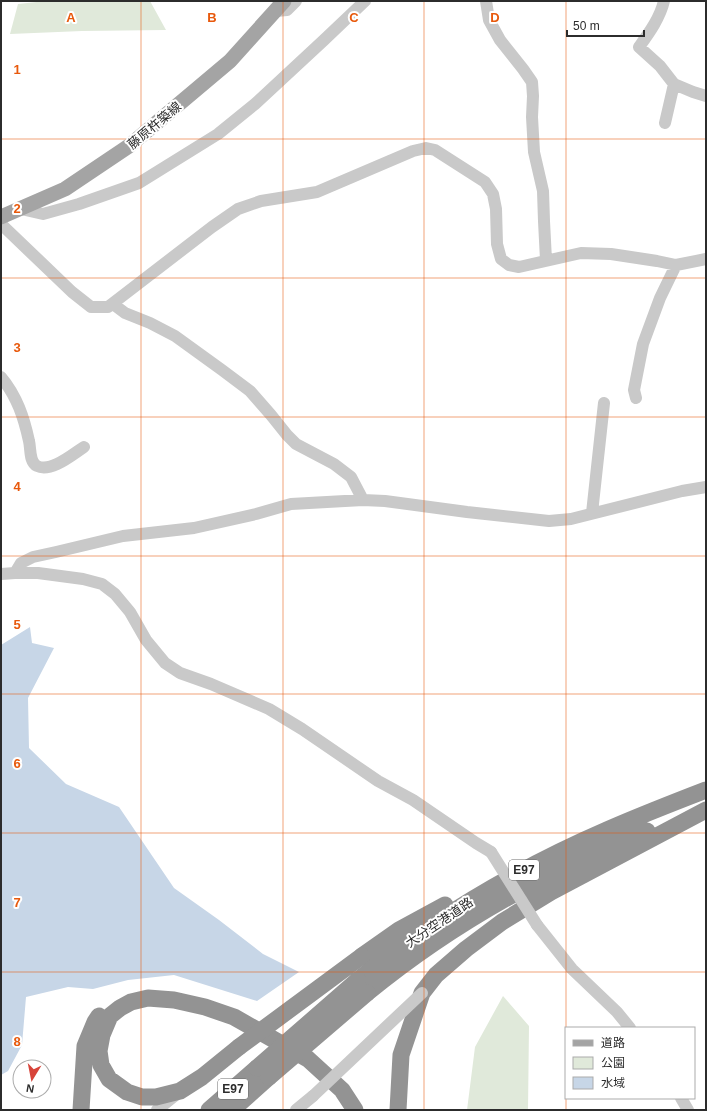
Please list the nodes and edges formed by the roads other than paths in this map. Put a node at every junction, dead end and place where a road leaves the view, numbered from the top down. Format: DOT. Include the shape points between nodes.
graph roads {
  1 [pos="296,1"];
  2 [pos="365,1"];
  3 [pos="486,1"];
  4 [pos="664,1"];
  5 [pos="280,6"];
  6 [pos="674,84"];
  7 [pos="706,96"];
  8 [pos="665,124"];
  9 [pos="22,209"];
  10 [pos="1,217"];
  11 [pos="1,224"];
  12 [pos="706,259"];
  13 [pos="546,260"];
  14 [pos="676,265"];
  15 [pos="112,304"];
  16 [pos="1,377"];
  17 [pos="636,398"];
  18 [pos="604,403"];
  19 [pos="84,447"];
  20 [pos="706,487"];
  21 [pos="363,500"];
  22 [pos="592,513"];
  23 [pos="15,573"];
  24 [pos="1,574"];
  25 [pos="706,790"];
  26 [pos="706,806"];
  27 [pos="706,810"];
  28 [pos="640,816"];
  29 [pos="363,986"];
  30 [pos="422,993"];
  31 [pos="629,1027"];
  32 [pos="263,1073"];
  33 [pos="180,1092"];
  34 [pos="682,1099"];
  35 [pos="81,1110"];
  36 [pos="157,1110"];
  37 [pos="208,1110"];
  38 [pos="232,1110"];
  39 [pos="296,1110"];
  40 [pos="354,1110"];
  41 [pos="365,1110"];
  42 [pos="398,1110"];
  43 [pos="688,1110"];
  1 -- 5 [label="street" via="287,10"];
  2 -- 9 [label="street" via="255,104 218,134 139,183 43,214"];
  3 -- 13 [label="street" via="489,20 500,40 532,82 534,152 543,191"];
  4 -- 6 [label="street" via="653,26 639,47 660,66"];
  5 -- 9 [label="main road, 藤原杵築線" via="230,61 130,146 65,190"];
  6 -- 7 [label="street"];
  6 -- 8 [label="street"];
  9 -- 10 [label="main road, 藤原杵築線"];
  11 -- 15 [label="street" via="91,307 108,308"];
  12 -- 14 [label="street"];
  13 -- 14 [label="street" via="581,253 611,254"];
  13 -- 15 [label="street" via="520,267 509,265 501,259 497,244 493,194 485,182 436,150 426,148 413,151 317,192 261,201 238,209"];
  14 -- 17 [label="street" via="660,298 644,344 634,390"];
  15 -- 21 [label="street" via="125,313 174,336 250,391 296,444 334,464 350,477"];
  16 -- 19 [label="street" via="16,398 30,442 31,459 37,466 55,466"];
  18 -- 22 [label="street"];
  20 -- 22 [label="street"];
  21 -- 22 [label="street" via="549,521"];
  21 -- 23 [label="street" via="291,504 194,528 123,536 33,556 21,563"];
  23 -- 24 [label="street"];
  23 -- 31 [label="street, bridge" via="38,573 102,584 115,594 130,612 146,640 165,663 180,673 268,709 491,852 537,925 572,969"];
  25 -- 28 [label="highway, 大分空港道路 / E97"];
  26 -- 29 [label="highway, 大分空港道路 / E97" via="631,837 520,890 442,937 393,971"];
  27 -- 30 [label="highway" via="551,892 508,919 466,949 436,975"];
  28 -- 29 [label="highway, 大分空港道路 / E97" via="514,875 437,922 381,962"];
  28 -- 33 [label="highway, bridge" via="525,860 399,930"];
  29 -- 32 [label="highway, 大分空港道路 / E97, bridge"];
  30 -- 39 [label="street, bridge"];
  30 -- 42 [label="highway" via="402,1055"];
  32 -- 37 [label="highway, 大分空港道路 / E97"];
  32 -- 38 [label="highway, 大分空港道路 / E97"];
  33 -- 36 [label="street"];
  33 -- 40 [label="highway" via="142,1097 126,1092 109,1080 101,1065 99,1051 110,1016 132,1002 148,998 174,1000 234,1017 308,1059 342,1090"];
  34 -- 43 [label="street"];
  35 -- 41 [label="highway" via="86,1046 95,1022 106,1005 127,993 154,988 184,993 246,1015 312,1053 345,1081"];
}
